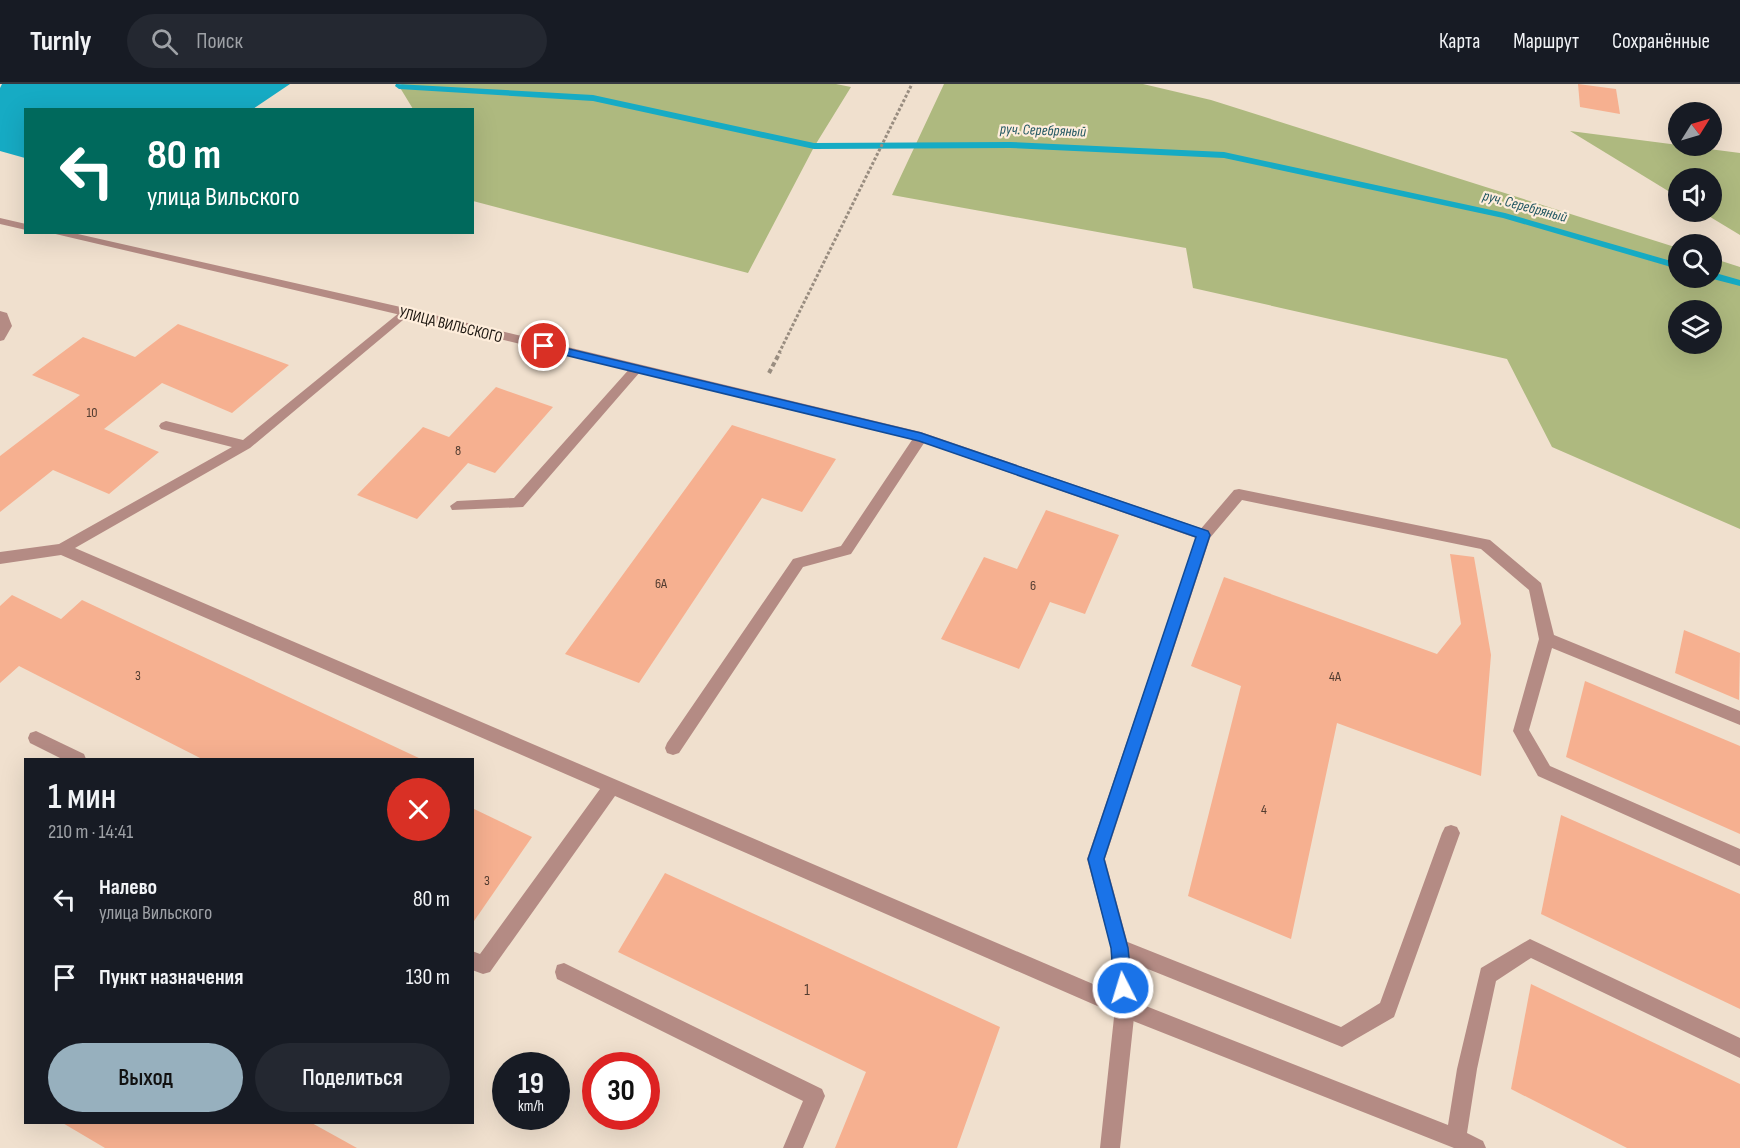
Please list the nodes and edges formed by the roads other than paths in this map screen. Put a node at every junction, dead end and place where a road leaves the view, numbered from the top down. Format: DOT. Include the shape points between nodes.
graph roads {
  1 [pos="0,221"];
  2 [pos="24,226"];
  3 [pos="61,234"];
  4 [pos="405,312"];
  5 [pos="0,315"];
  6 [pos="0,337"];
  7 [pos="636,369"];
  8 [pos="166,426"];
  9 [pos="921,437"];
  10 [pos="245,445"];
  11 [pos="456,506"];
  12 [pos="1204,535"];
  13 [pos="62,549"];
  14 [pos="0,558"];
  15 [pos="1547,639"];
  16 [pos="1740,718"];
  17 [pos="36,738"];
  18 [pos="673,748"];
  19 [pos="76,758"];
  20 [pos="613,785"];
  21 [pos="1451,833"];
  22 [pos="1740,858"];
  23 [pos="1120,948"];
  24 [pos="474,961"];
  25 [pos="564,972"];
  26 [pos="1125,1008"];
  27 [pos="1740,1048"];
  28 [pos="1456,1138"];
  29 [pos="793,1148"];
  30 [pos="1110,1148"];
  31 [pos="1476,1148"];
  1 -- 2 [label="street"];
  3 -- 4 [label="street, УЛИЦА ВИЛЬСКОГО"];
  4 -- 7 [label="street, УЛИЦА ВИЛЬСКОГО"];
  4 -- 10 [label="street"];
  5 -- 6 [label="street" via="6,326"];
  7 -- 9 [label="street, УЛИЦА ВИЛЬСКОГО"];
  7 -- 11 [label="street" via="519,503"];
  8 -- 10 [label="street"];
  9 -- 12 [label="street, УЛИЦА ВИЛЬСКОГО"];
  9 -- 18 [label="street" via="846,550 798,563"];
  10 -- 13 [label="street"];
  12 -- 15 [label="street" via="1239,494 1485,544 1536,587"];
  12 -- 23 [label="street" via="1096,859"];
  13 -- 14 [label="street"];
  13 -- 20 [label="street"];
  15 -- 16 [label="street"];
  15 -- 22 [label="street" via="1521,731 1544,771"];
  17 -- 19 [label="street"];
  20 -- 24 [label="street" via="483,965"];
  20 -- 26 [label="street"];
  21 -- 23 [label="street" via="1387,1010 1342,1037"];
  23 -- 26 [label="street"];
  25 -- 29 [label="street" via="815,1096"];
  26 -- 28 [label="street"];
  26 -- 30 [label="street"];
  27 -- 28 [label="street" via="1530,948 1488,975"];
  28 -- 31 [label="street"];
}
